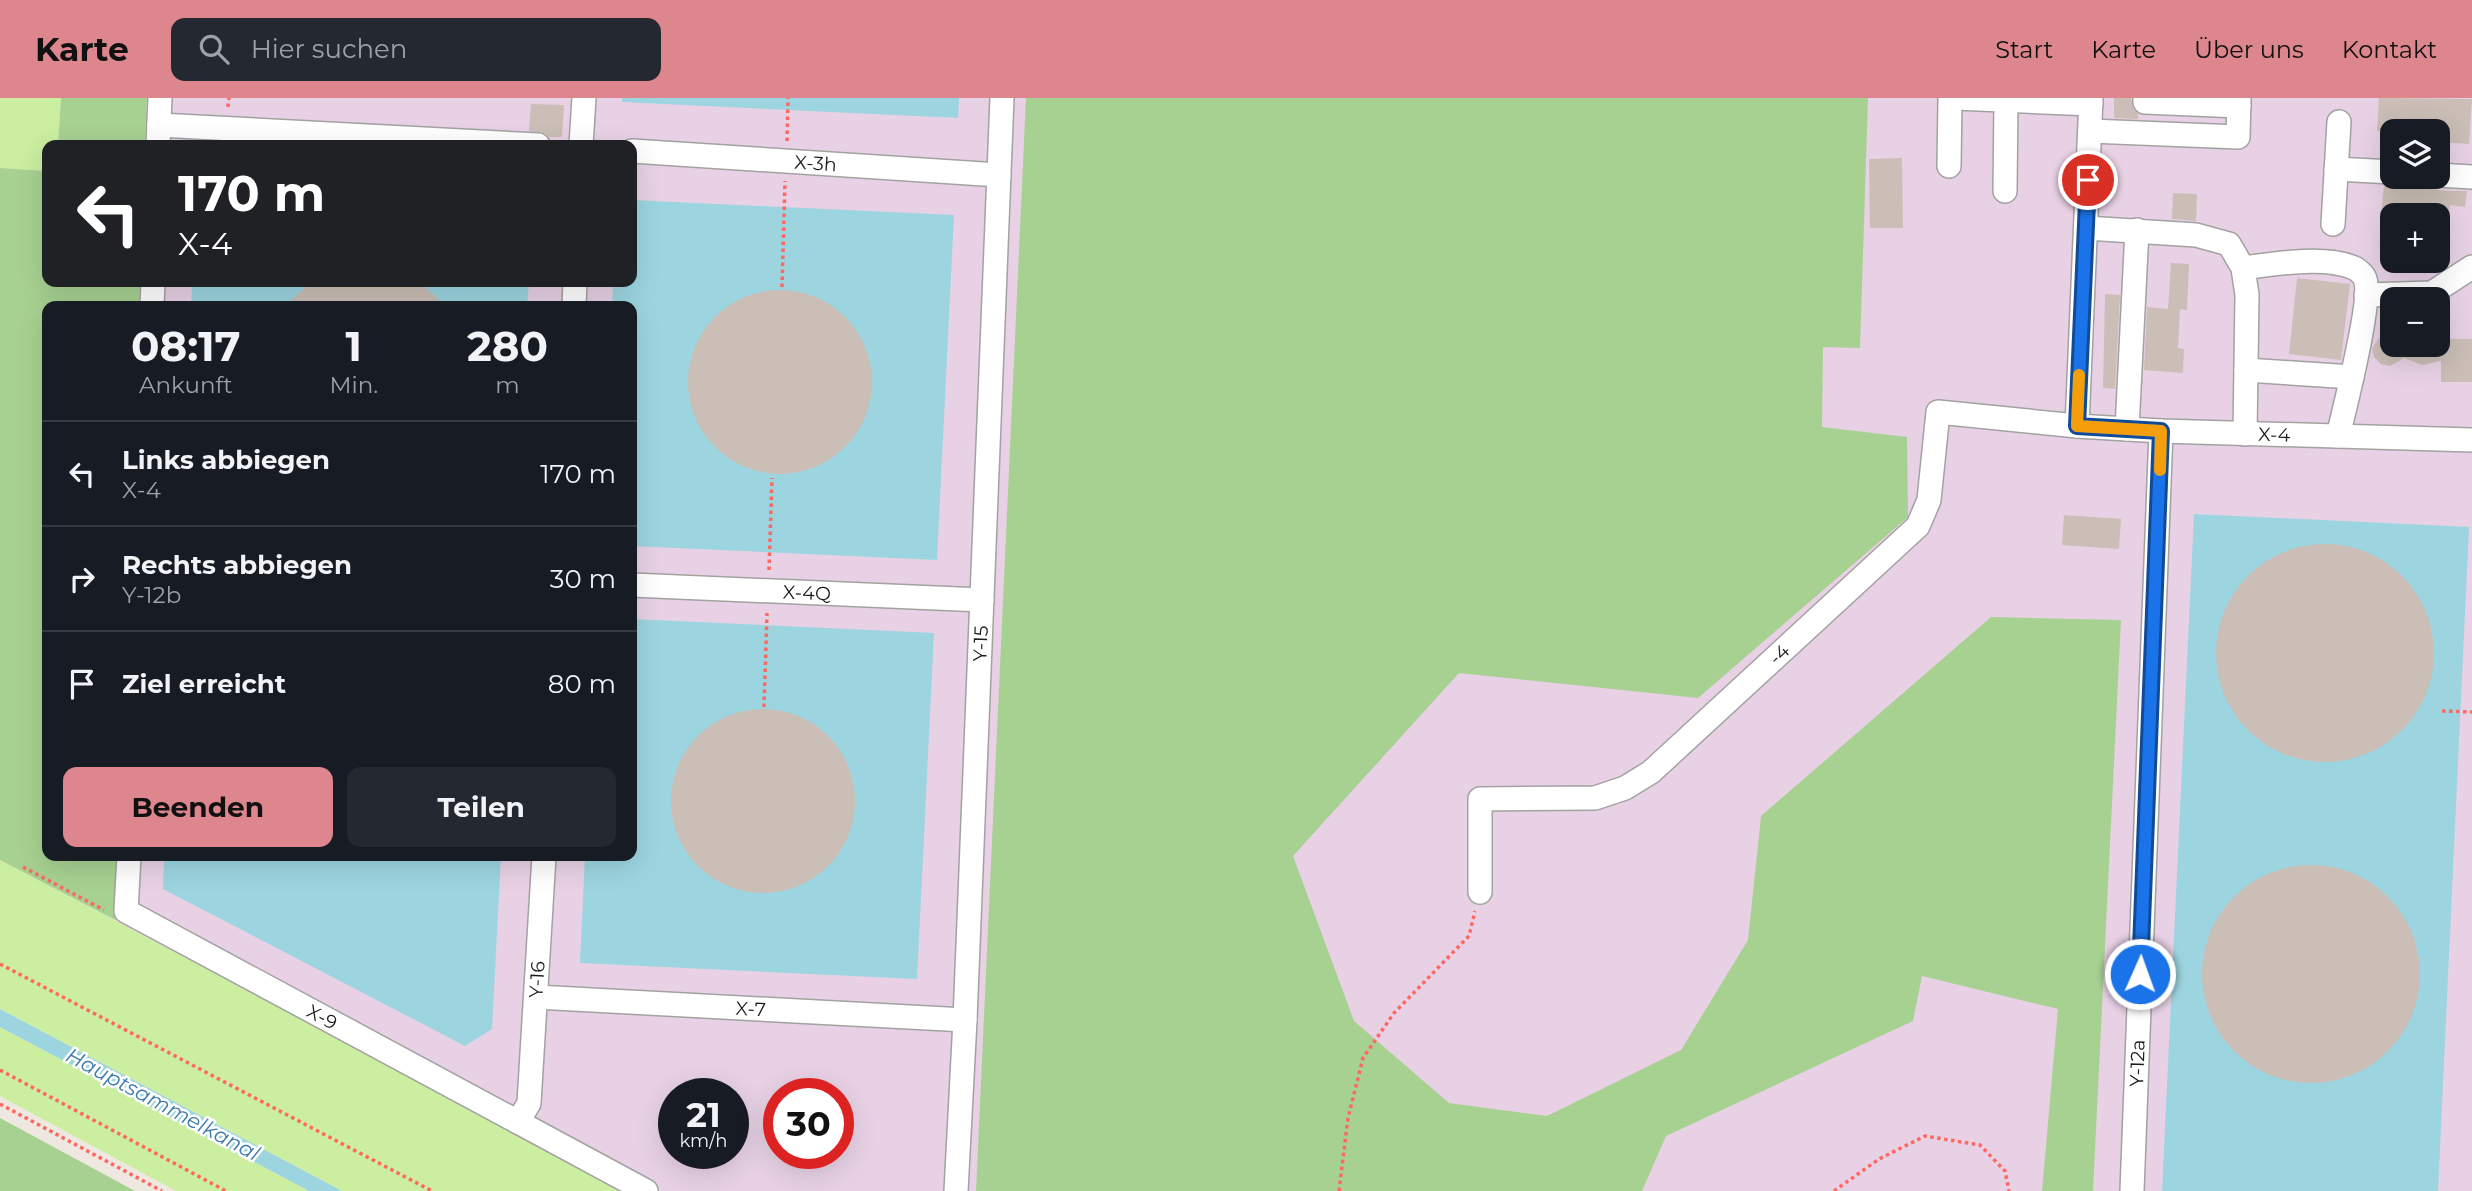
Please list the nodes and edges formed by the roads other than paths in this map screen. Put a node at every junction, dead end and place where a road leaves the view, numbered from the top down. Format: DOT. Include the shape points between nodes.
graph roads {
  1 [pos="160,98"];
  2 [pos="584,98"];
  3 [pos="1002,98"];
  4 [pos="1950,98"];
  5 [pos="1956,98"];
  6 [pos="2007,100"];
  7 [pos="2145,100"];
  8 [pos="2091,101"];
  9 [pos="2239,102"];
  10 [pos="2339,122"];
  11 [pos="2090,131"];
  12 [pos="2144,133"];
  13 [pos="158,135"];
  14 [pos="348,140"];
  15 [pos="581,140"];
  16 [pos="637,151"];
  17 [pos="1949,166"];
  18 [pos="2336,169"];
  19 [pos="2380,171"];
  20 [pos="999,175"];
  21 [pos="2450,176"];
  22 [pos="2472,177"];
  23 [pos="2006,191"];
  24 [pos="2333,224"];
  25 [pos="2085,228"];
  26 [pos="2137,230"];
  27 [pos="2472,267"];
  28 [pos="2243,268"];
  29 [pos="2366,295"];
  30 [pos="2246,370"];
  31 [pos="2352,377"];
  32 [pos="2077,426"];
  33 [pos="2127,429"];
  34 [pos="2161,431"];
  35 [pos="2245,434"];
  36 [pos="2338,436"];
  37 [pos="2472,440"];
  38 [pos="637,586"];
  39 [pos="982,600"];
  40 [pos="129,861"];
  41 [pos="544,861"];
  42 [pos="1480,892"];
  43 [pos="536,997"];
  44 [pos="965,1020"];
  45 [pos="523,1113"];
  46 [pos="646,1191"];
  47 [pos="956,1191"];
  48 [pos="2132,1191"];
  1 -- 13 [label="street"];
  2 -- 15 [label="street"];
  3 -- 20 [label="street, Y-15"];
  4 -- 17 [label="street"];
  5 -- 6 [label="street"];
  6 -- 8 [label="street"];
  6 -- 23 [label="street"];
  7 -- 9 [label="street"];
  7 -- 12 [label="street"];
  8 -- 11 [label="street"];
  9 -- 12 [label="street" via="2238,137"];
  10 -- 18 [label="street"];
  11 -- 12 [label="street"];
  11 -- 25 [label="street"];
  13 -- 14 [label="street"];
  16 -- 20 [label="street, X-3h"];
  18 -- 19 [label="street"];
  18 -- 24 [label="street"];
  20 -- 39 [label="street, Y-15"];
  21 -- 22 [label="street"];
  25 -- 26 [label="street"];
  25 -- 32 [label="street"];
  26 -- 28 [label="street" via="2196,235 2229,244"];
  26 -- 33 [label="street"];
  27 -- 29 [label="street" via="2432,293"];
  28 -- 29 [label="street" via="2286,262 2356,268 2365,279"];
  28 -- 30 [label="street"];
  29 -- 31 [label="street"];
  30 -- 31 [label="street"];
  30 -- 35 [label="street"];
  31 -- 36 [label="street"];
  32 -- 33 [label="street, X-4"];
  32 -- 42 [label="street, -4" via="1938,412 1929,500 1918,527 1651,772 1625,789 1595,797 1480,799"];
  33 -- 34 [label="street, X-4"];
  34 -- 35 [label="street, X-4"];
  34 -- 48 [label="street, Y-12a"];
  35 -- 36 [label="street, X-4"];
  36 -- 37 [label="street, X-4"];
  38 -- 39 [label="street, X-4Q"];
  39 -- 44 [label="street, Y-15"];
  40 -- 45 [label="street, X-9" via="126,911"];
  41 -- 43 [label="street, Y-16"];
  43 -- 44 [label="street, X-7"];
  43 -- 45 [label="street, Y-16"];
  44 -- 47 [label="street, Y-15"];
  45 -- 46 [label="street, X-9"];
}
